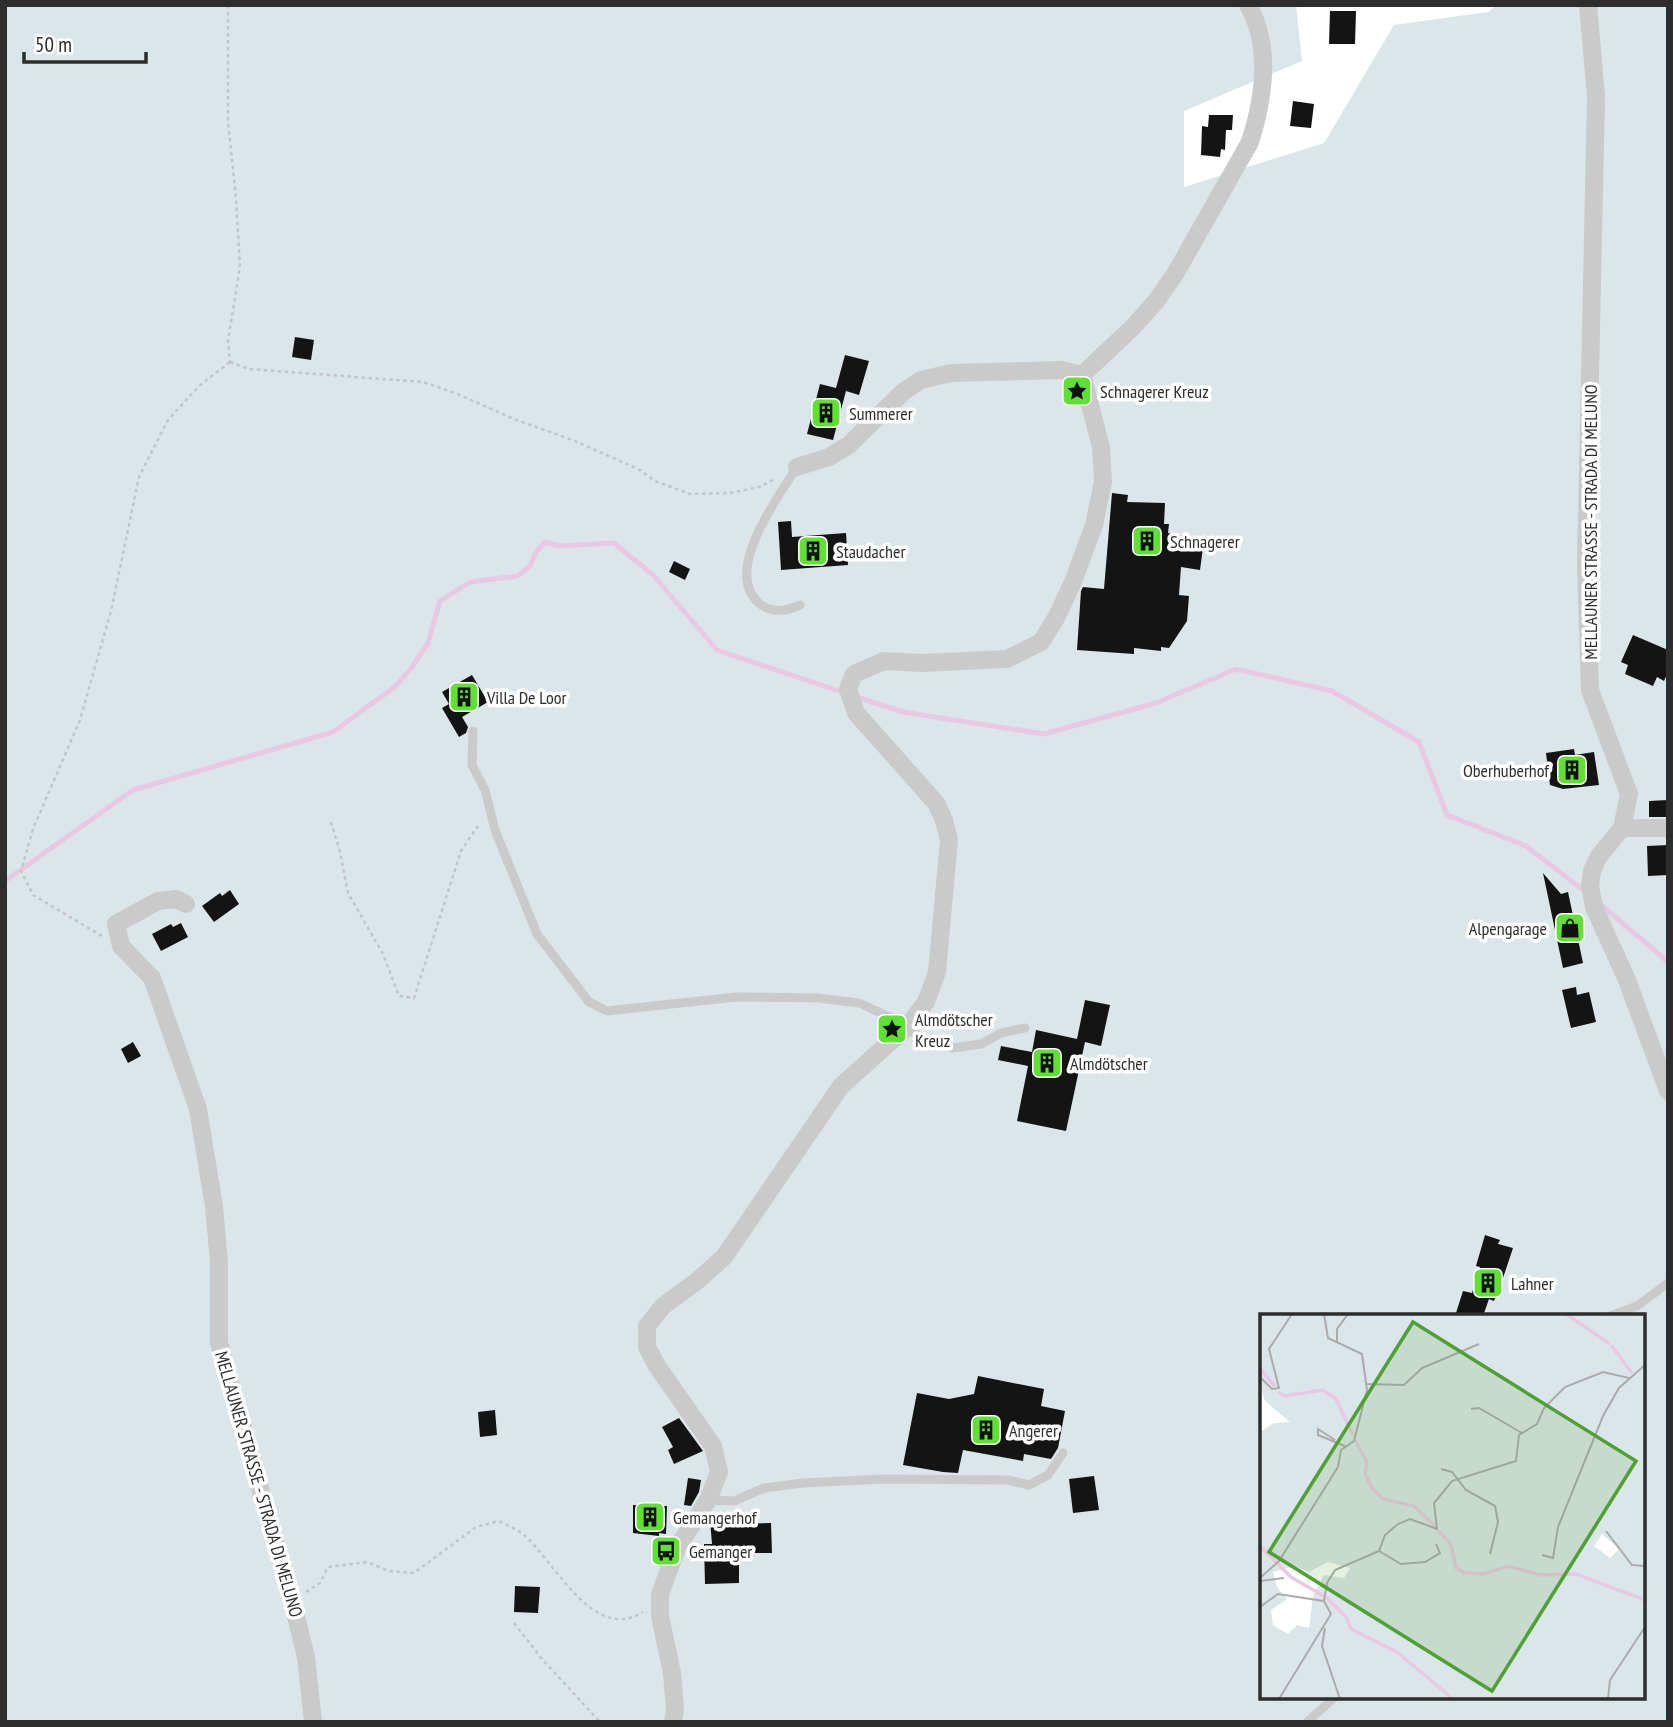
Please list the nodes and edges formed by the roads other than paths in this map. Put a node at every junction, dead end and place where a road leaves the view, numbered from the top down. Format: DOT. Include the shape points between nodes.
graph roads {
  1 [pos="1248,5"];
  2 [pos="1588,5"];
  3 [pos="1082,375"];
  4 [pos="797,467"];
  5 [pos="800,605"];
  6 [pos="473,731"];
  7 [pos="1622,828"];
  8 [pos="1668,828"];
  9 [pos="186,904"];
  10 [pos="907,1027"];
  11 [pos="1025,1028"];
  12 [pos="1668,1091"];
  13 [pos="1668,1283"];
  14 [pos="1615,1314"];
  15 [pos="1063,1453"];
  16 [pos="708,1500"];
  17 [pos="1333,1699"];
  18 [pos="313,1722"];
  19 [pos="673,1722"];
  20 [pos="1307,1722"];
  1 -- 3 [label="street" via="1258,27 1263,62 1263,86 1250,142 1157,300"];
  2 -- 7 [label="street, MELLAUNER STRASSE - STRADA DI MELUNO" via="1595,96 1586,564 1590,690 1629,794"];
  3 -- 4 [label="street" via="1061,370 951,373 920,380 849,445"];
  3 -- 10 [label="street" via="1101,447 1103,482 1094,525 1073,582 1041,642 1007,659 884,661 854,674 850,698 856,713 936,803 949,840 937,972 926,1002"];
  4 -- 5 [label="lane" via="754,540 746,572 750,594 762,606 782,612"];
  6 -- 10 [label="lane" via="472,765 537,934 589,1002 607,1012 736,997 818,998 859,1003"];
  7 -- 8 [label="street"];
  7 -- 12 [label="street, MELLAUNER STRASSE - STRADA DI MELUNO" via="1599,856 1590,886 1594,907"];
  9 -- 18 [label="street, MELLAUNER STRASSE - STRADA DI MELUNO" via="176,899 158,901 117,924 121,946 152,978 198,1109 214,1206 219,1343 306,1657"];
  10 -- 11 [label="lane" via="953,1048 981,1045 1001,1033"];
  10 -- 16 [label="street" via="841,1086 724,1257 663,1306 647,1326 647,1347 657,1366 713,1446 719,1472"];
  13 -- 14 [label="lane" via="1637,1306"];
  15 -- 16 [label="lane" via="1048,1475 1029,1485 1008,1480 883,1479 803,1483 764,1488 734,1501"];
  16 -- 19 [label="street" via="677,1548 660,1594 672,1673"];
  17 -- 20 [label="lane"];
}
